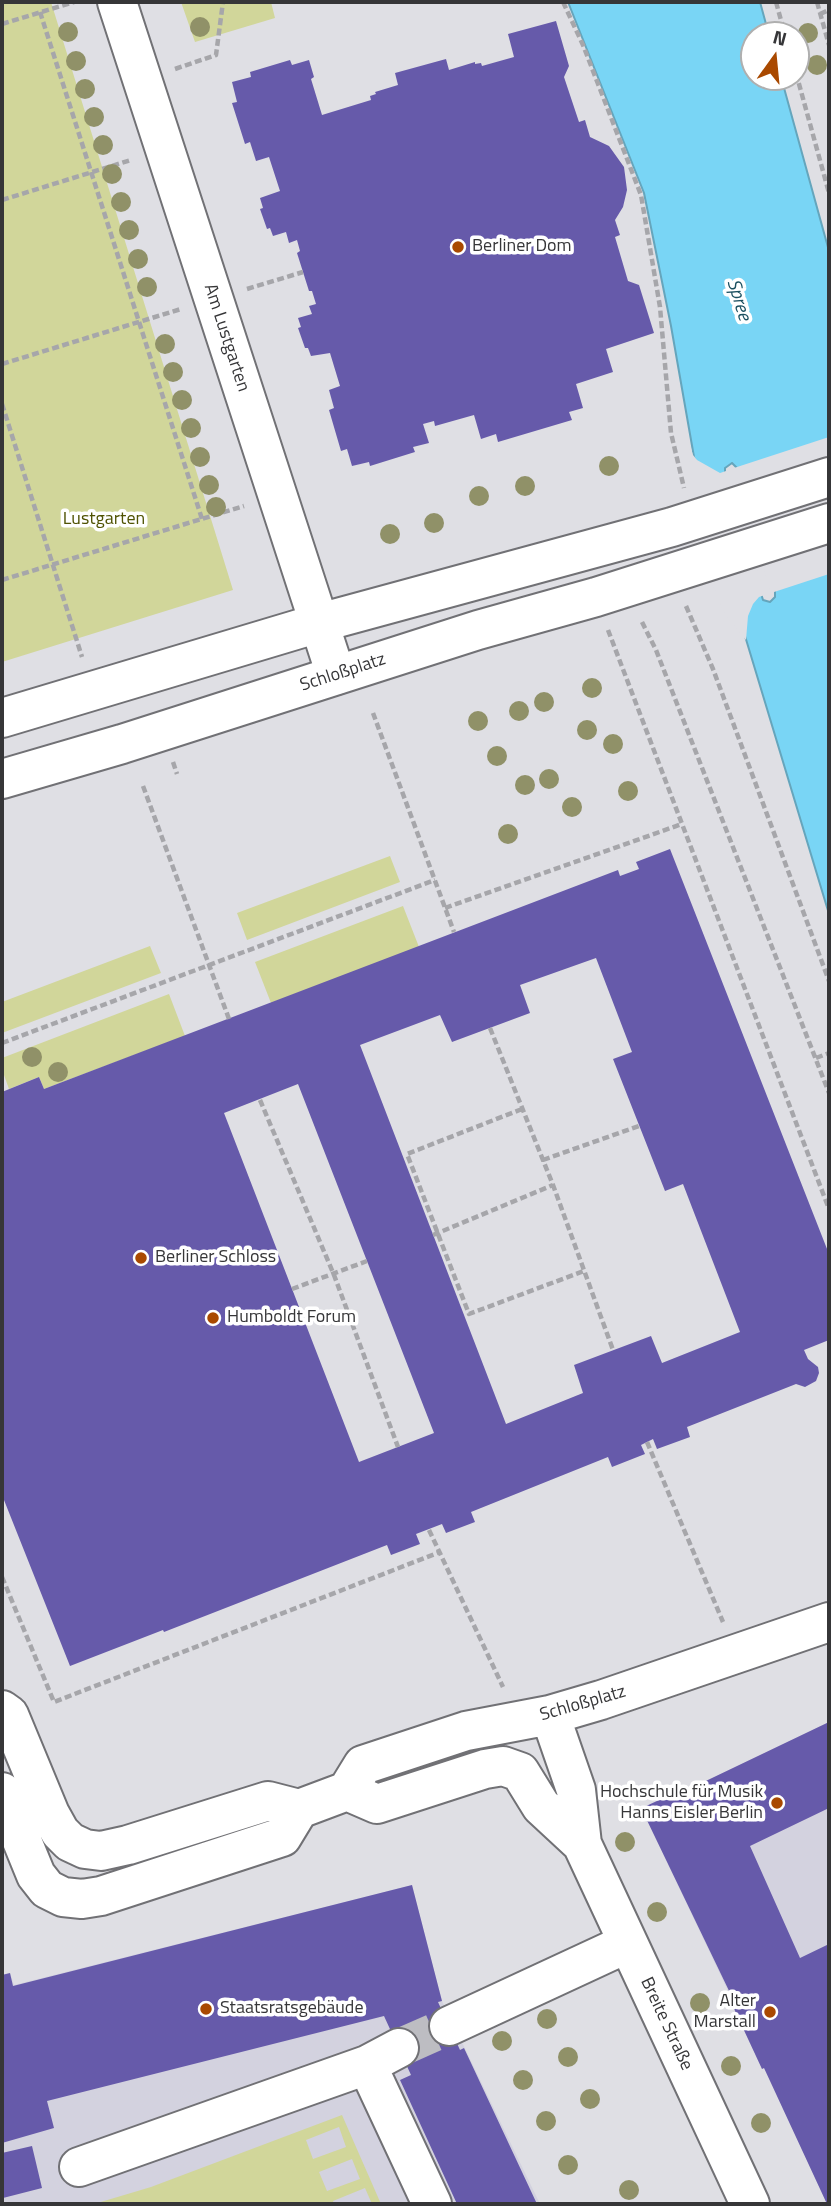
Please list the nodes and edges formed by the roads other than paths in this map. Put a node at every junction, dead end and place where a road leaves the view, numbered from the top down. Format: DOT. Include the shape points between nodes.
graph roads {
  1 [pos="117,2"];
  2 [pos="829,477"];
  3 [pos="829,523"];
  4 [pos="319,623"];
  5 [pos="335,675"];
  6 [pos="2,718"];
  7 [pos="2,779"];
  8 [pos="829,1622"];
  9 [pos="508,1705"];
  10 [pos="2,1710"];
  11 [pos="550,1716"];
  12 [pos="526,1782"];
  13 [pos="346,1791"];
  14 [pos="2,1792"];
  15 [pos="299,1809"];
  16 [pos="582,1844"];
  17 [pos="628,1942"];
  18 [pos="449,2026"];
  19 [pos="79,2167"];
  20 [pos="432,2204"];
  21 [pos="750,2204"];
  1 -- 4 [label="street, Am Lustgarten"];
  2 -- 4 [label="street" via="679,511"];
  3 -- 5 [label="street, Schloßplatz"];
  4 -- 5 [label="street, Am Lustgarten"];
  4 -- 6 [label="street"];
  5 -- 7 [label="street, Schloßplatz"];
  8 -- 11 [label="street, Schloßplatz"];
  9 -- 11 [label="street, Schloßplatz"];
  9 -- 12 [label="street" via="511,1744"];
  9 -- 13 [label="street, Schloßplatz" via="466,1731 363,1765"];
  10 -- 15 [label="street" via="9,1715 60,1832 85,1849 128,1845 268,1801"];
  11 -- 16 [label="street, Breite Straße" via="576,1790"];
  12 -- 13 [label="street" via="503,1766 377,1804"];
  12 -- 16 [label="street, Breite Straße" via="541,1805"];
  13 -- 15 [label="street"];
  14 -- 15 [label="street" via="36,1875 47,1889 82,1899 282,1836"];
  16 -- 17 [label="street, Breite Straße"];
  17 -- 18 [label="street"];
  17 -- 21 [label="street, Breite Straße"];
  19 -- 20 [label="street" via="383,2056"];
}
